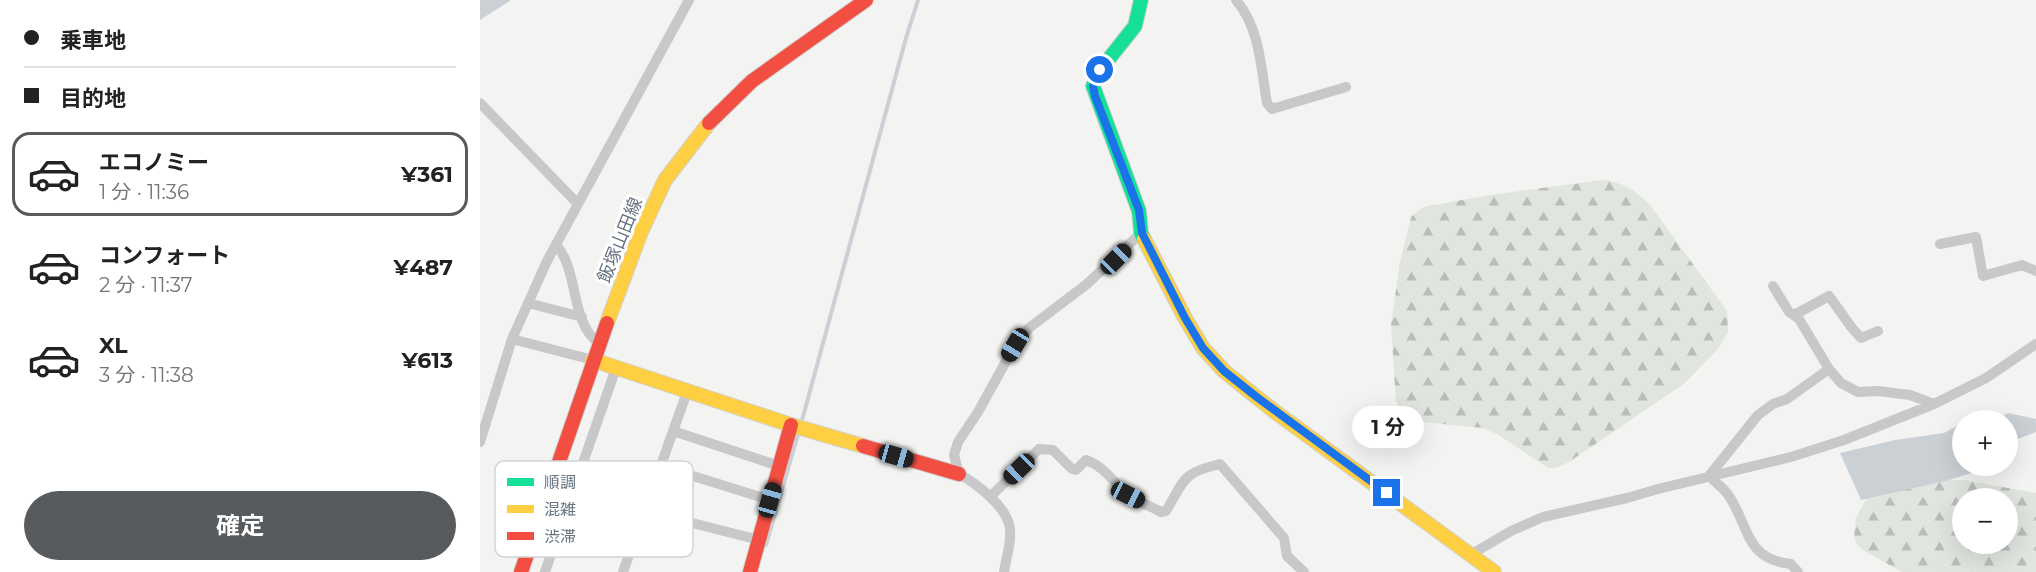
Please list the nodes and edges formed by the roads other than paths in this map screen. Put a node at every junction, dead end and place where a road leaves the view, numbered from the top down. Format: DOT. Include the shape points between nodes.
graph roads {
  1 [pos="689,0"];
  2 [pos="866,0"];
  3 [pos="1140,0"];
  4 [pos="1236,0"];
  5 [pos="1346,87"];
  6 [pos="480,103"];
  7 [pos="578,204"];
  8 [pos="1142,233"];
  9 [pos="1940,244"];
  10 [pos="556,245"];
  11 [pos="2036,272"];
  12 [pos="1773,286"];
  13 [pos="528,303"];
  14 [pos="1794,315"];
  15 [pos="582,317"];
  16 [pos="1878,331"];
  17 [pos="512,339"];
  18 [pos="599,343"];
  19 [pos="2036,344"];
  20 [pos="593,360"];
  21 [pos="616,368"];
  22 [pos="1829,369"];
  23 [pos="687,392"];
  24 [pos="1934,404"];
  25 [pos="791,425"];
  26 [pos="674,431"];
  27 [pos="480,442"];
  28 [pos="559,461"];
  29 [pos="584,461"];
  30 [pos="663,461"];
  31 [pos="779,466"];
  32 [pos="959,474"];
  33 [pos="693,476"];
  34 [pos="1709,476"];
  35 [pos="990,498"];
  36 [pos="770,500"];
  37 [pos="693,523"];
  38 [pos="759,540"];
  39 [pos="1470,555"];
  40 [pos="526,557"];
  41 [pos="550,557"];
  42 [pos="628,557"];
  43 [pos="521,572"];
  44 [pos="545,572"];
  45 [pos="623,572"];
  46 [pos="750,572"];
  47 [pos="1004,572"];
  48 [pos="1304,572"];
  49 [pos="1494,572"];
  50 [pos="1798,572"];
  1 -- 7 [label="street"];
  2 -- 18 [label="street, 飯塚山田線" via="753,81 707,125 665,180"];
  3 -- 8 [label="street" via="1135,26 1100,70 1093,86 1139,210"];
  4 -- 5 [label="street" via="1252,27 1267,103 1272,109"];
  6 -- 7 [label="street"];
  7 -- 10 [label="street"];
  8 -- 32 [label="street" via="1087,284 1029,328 1015,345 958,442 954,455"];
  8 -- 39 [label="street" via="1185,318 1203,348 1224,371"];
  9 -- 11 [label="street" via="1976,237 1983,276 2022,265"];
  10 -- 13 [label="street"];
  10 -- 15 [label="street" via="564,254"];
  12 -- 14 [label="street"];
  13 -- 15 [label="street"];
  13 -- 17 [label="street"];
  14 -- 16 [label="street" via="1829,296 1861,338"];
  14 -- 22 [label="street"];
  15 -- 18 [label="street" via="592,338"];
  17 -- 20 [label="street"];
  17 -- 27 [label="street"];
  18 -- 20 [label="street, 飯塚山田線"];
  19 -- 24 [label="street" via="1986,378"];
  20 -- 21 [label="street"];
  20 -- 28 [label="street, 飯塚山田線"];
  21 -- 23 [label="street"];
  21 -- 29 [label="street"];
  22 -- 24 [label="street" via="1841,383 1858,392 1910,395"];
  22 -- 34 [label="street" via="1758,415"];
  23 -- 25 [label="street"];
  23 -- 26 [label="street"];
  24 -- 34 [label="street" via="1791,457"];
  25 -- 31 [label="street"];
  25 -- 32 [label="street"];
  26 -- 30 [label="street"];
  26 -- 31 [label="street"];
  31 -- 36 [label="street"];
  32 -- 35 [label="street"];
  33 -- 36 [label="street"];
  34 -- 39 [label="street" via="1543,517"];
  34 -- 50 [label="street" via="1731,498 1751,541 1763,556 1791,564"];
  35 -- 47 [label="street" via="1009,524"];
  35 -- 48 [label="street" via="1039,449 1053,450 1076,470 1086,460 1093,462 1128,495 1161,512 1166,511 1190,474 1220,464 1284,538 1287,556"];
  36 -- 38 [label="street"];
  37 -- 38 [label="street"];
  38 -- 46 [label="street"];
  39 -- 49 [label="street"];
  40 -- 43 [label="street, 飯塚山田線"];
  41 -- 44 [label="street"];
  42 -- 45 [label="street"];
}
